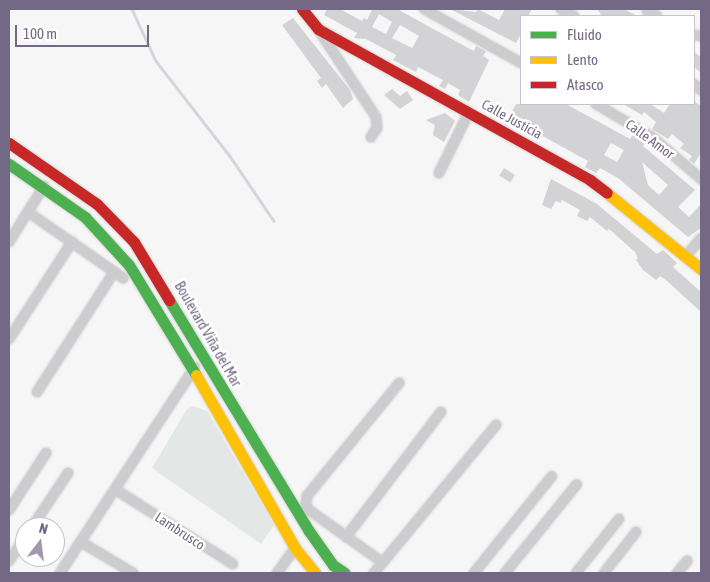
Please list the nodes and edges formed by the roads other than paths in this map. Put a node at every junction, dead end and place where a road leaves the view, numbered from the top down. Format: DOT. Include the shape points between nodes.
graph roads {
  1 [pos="302,9"];
  2 [pos="424,9"];
  3 [pos="561,9"];
  4 [pos="647,12"];
  5 [pos="572,15"];
  6 [pos="654,15"];
  7 [pos="318,29"];
  8 [pos="520,61"];
  9 [pos="598,105"];
  10 [pos="468,112"];
  11 [pos="371,137"];
  12 [pos="9,143"];
  13 [pos="9,164"];
  14 [pos="438,173"];
  15 [pos="701,179"];
  16 [pos="44,186"];
  17 [pos="28,212"];
  18 [pos="701,238"];
  19 [pos="9,242"];
  20 [pos="72,242"];
  21 [pos="686,256"];
  22 [pos="701,269"];
  23 [pos="9,339"];
  24 [pos="205,361"];
  25 [pos="192,368"];
  26 [pos="400,383"];
  27 [pos="36,392"];
  28 [pos="441,412"];
  29 [pos="496,425"];
  30 [pos="46,453"];
  31 [pos="68,473"];
  32 [pos="552,476"];
  33 [pos="577,484"];
  34 [pos="116,490"];
  35 [pos="9,510"];
  36 [pos="39,517"];
  37 [pos="620,519"];
  38 [pos="636,532"];
  39 [pos="346,537"];
  40 [pos="81,542"];
  41 [pos="295,548"];
  42 [pos="687,561"];
  43 [pos="382,562"];
  44 [pos="232,564"];
  45 [pos="60,573"];
  46 [pos="133,573"];
  47 [pos="277,573"];
  48 [pos="315,573"];
  49 [pos="345,573"];
  50 [pos="374,573"];
  51 [pos="474,573"];
  52 [pos="505,573"];
  53 [pos="576,573"];
  54 [pos="604,573"];
  55 [pos="677,573"];
  1 -- 7 [label="street, Calle Justicia"];
  2 -- 8 [label="street"];
  3 -- 5 [label="street"];
  4 -- 6 [label="street"];
  7 -- 10 [label="street, Calle Justicia"];
  7 -- 11 [label="street" via="376,117 377,128"];
  9 -- 15 [label="street, Calle Amor" via="652,137"];
  10 -- 14 [label="street"];
  10 -- 21 [label="street, Calle Justicia" via="590,180"];
  12 -- 24 [label="street, Boulevard Viña del Mar" via="97,204 134,242"];
  13 -- 16 [label="street"];
  16 -- 17 [label="street"];
  16 -- 25 [label="street" via="85,217 129,265"];
  17 -- 19 [label="street"];
  17 -- 20 [label="street"];
  18 -- 21 [label="street"];
  20 -- 23 [label="street"];
  20 -- 27 [label="street" via="119,275"];
  21 -- 22 [label="street, Calle Justicia"];
  24 -- 25 [label="street"];
  24 -- 49 [label="street, Boulevard Viña del Mar" via="309,531 334,565"];
  25 -- 34 [label="street"];
  25 -- 41 [label="street"];
  26 -- 39 [label="street" via="307,496 309,510"];
  28 -- 39 [label="street"];
  29 -- 43 [label="street"];
  30 -- 35 [label="street"];
  31 -- 36 [label="street"];
  32 -- 51 [label="street"];
  33 -- 52 [label="street"];
  34 -- 40 [label="street"];
  34 -- 44 [label="street, Lambrusco"];
  37 -- 53 [label="street"];
  38 -- 54 [label="street"];
  39 -- 43 [label="street"];
  40 -- 45 [label="street"];
  40 -- 46 [label="street"];
  41 -- 47 [label="street"];
  41 -- 48 [label="street"];
  42 -- 55 [label="street"];
  43 -- 50 [label="street"];
}
